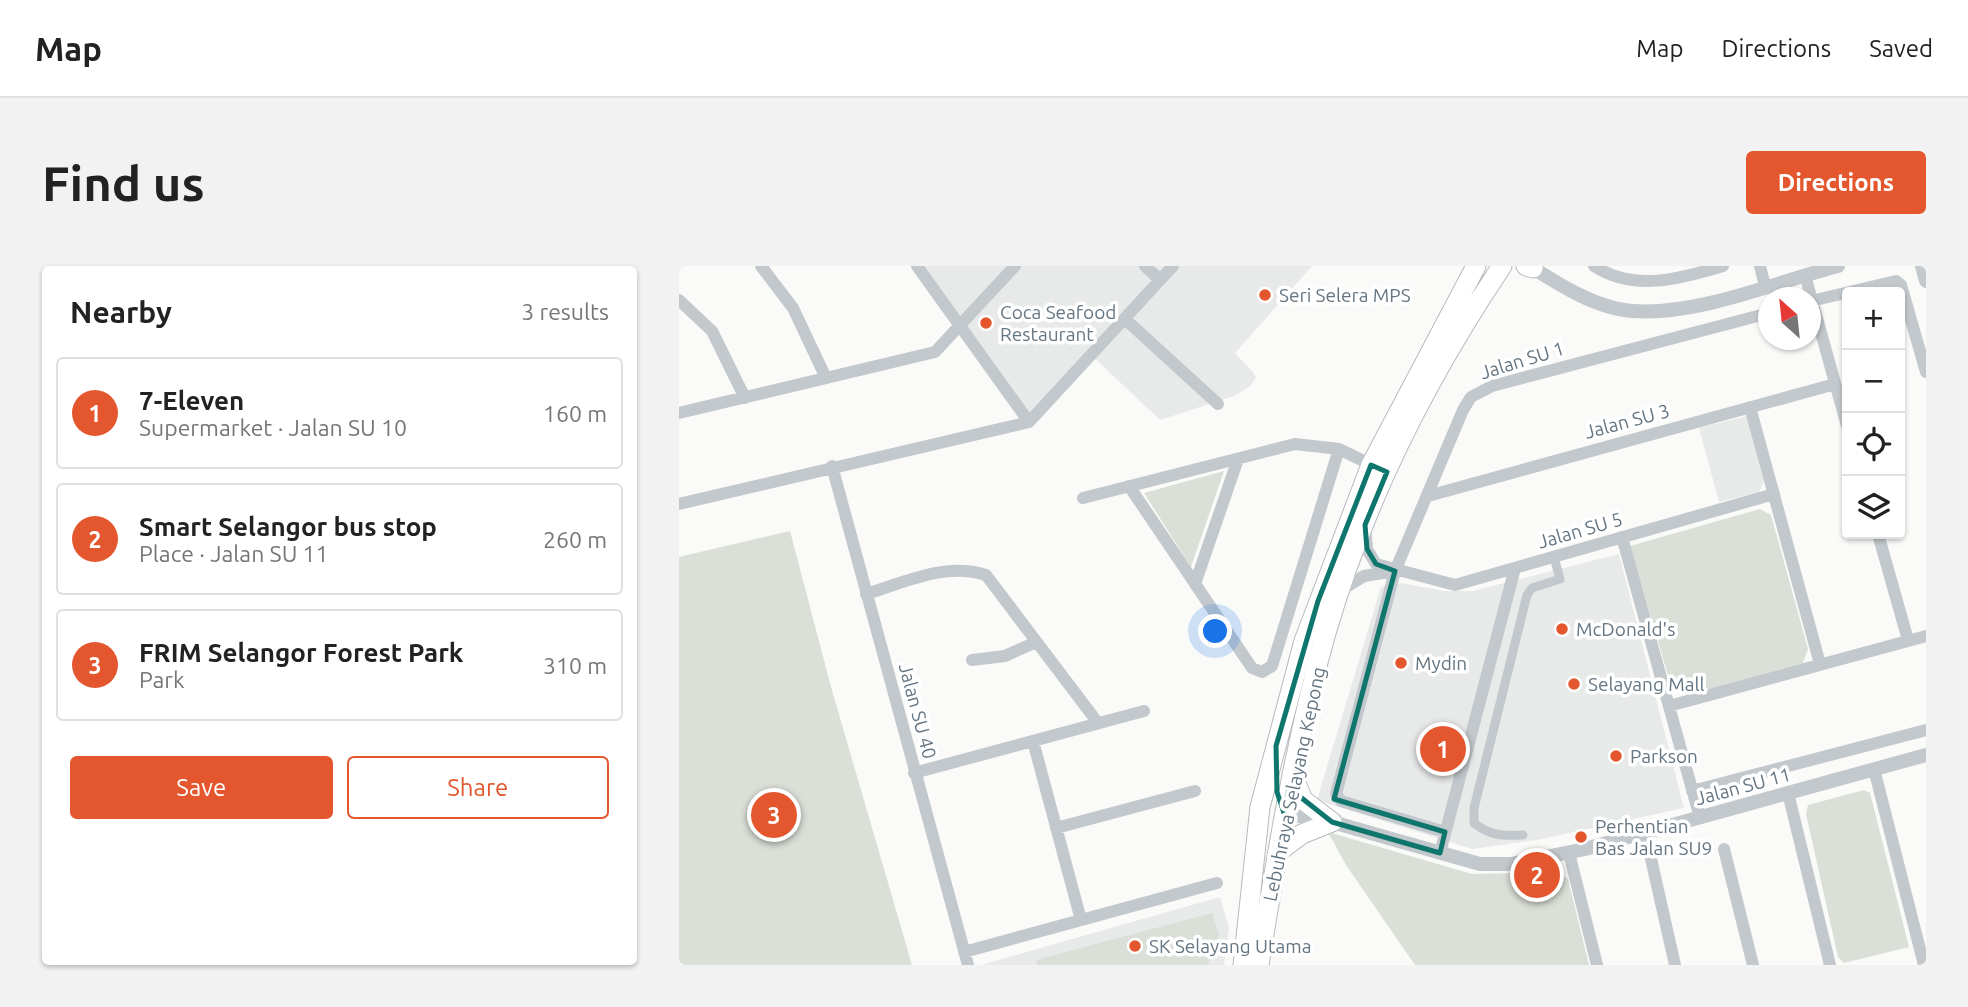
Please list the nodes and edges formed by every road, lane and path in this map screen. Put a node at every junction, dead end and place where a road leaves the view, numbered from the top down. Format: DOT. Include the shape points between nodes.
graph roads {
  1 [pos="761,266"];
  2 [pos="917,266"];
  3 [pos="1015,266"];
  4 [pos="1145,266"];
  5 [pos="1173,266"];
  6 [pos="1476,266"];
  7 [pos="1594,266"];
  8 [pos="1723,266"];
  9 [pos="1760,266"];
  10 [pos="1838,266"];
  11 [pos="1922,266"];
  12 [pos="1534,267"];
  13 [pos="1503,269"];
  14 [pos="1805,275"];
  15 [pos="1160,281"];
  16 [pos="1926,281"];
  17 [pos="1765,286"];
  18 [pos="1808,287"];
  19 [pos="1821,298"];
  20 [pos="679,300"];
  21 [pos="1758,316"];
  22 [pos="1125,319"];
  23 [pos="961,325"];
  24 [pos="1821,336"];
  25 [pos="1926,372"];
  26 [pos="826,378"];
  27 [pos="1835,384"];
  28 [pos="745,398"];
  29 [pos="1218,404"];
  30 [pos="1750,407"];
  31 [pos="1843,413"];
  32 [pos="679,414"];
  33 [pos="1029,422"];
  34 [pos="1339,449"];
  35 [pos="1238,459"];
  36 [pos="832,466"];
  37 [pos="1379,468"];
  38 [pos="1129,486"];
  39 [pos="1774,494"];
  40 [pos="1428,496"];
  41 [pos="1083,498"];
  42 [pos="679,504"];
  43 [pos="1364,525"];
  44 [pos="1622,537"];
  45 [pos="1879,539"];
  46 [pos="1554,557"];
  47 [pos="1515,568"];
  48 [pos="1395,571"];
  49 [pos="1195,584"];
  50 [pos="1340,591"];
  51 [pos="866,594"];
  52 [pos="1926,636"];
  53 [pos="1908,640"];
  54 [pos="1036,642"];
  55 [pos="972,660"];
  56 [pos="1820,664"];
  57 [pos="1669,706"];
  58 [pos="1144,711"];
  59 [pos="1098,723"];
  60 [pos="1926,730"];
  61 [pos="1033,741"];
  62 [pos="1276,746"];
  63 [pos="1926,755"];
  64 [pos="1874,769"];
  65 [pos="914,773"];
  66 [pos="1292,773"];
  67 [pos="1195,791"];
  68 [pos="1692,791"];
  69 [pos="1788,793"];
  70 [pos="1284,813"];
  71 [pos="1700,818"];
  72 [pos="1332,822"];
  73 [pos="1056,828"];
  74 [pos="1445,832"];
  75 [pos="1645,832"];
  76 [pos="1523,835"];
  77 [pos="1724,849"];
  78 [pos="1279,851"];
  79 [pos="1440,853"];
  80 [pos="1569,853"];
  81 [pos="1217,883"];
  82 [pos="1081,920"];
  83 [pos="966,958"];
  84 [pos="1249,962"];
  85 [pos="1597,965"];
  86 [pos="1675,965"];
  87 [pos="1753,965"];
  88 [pos="1830,965"];
  89 [pos="1924,965"];
  1 -- 26 [label="street" via="793,308"];
  2 -- 23 [label="street"];
  3 -- 23 [label="street"];
  4 -- 15 [label="street"];
  5 -- 15 [label="street"];
  6 -- 37 [label="main road, Lebuhraya Selayang Kepong"];
  7 -- 8 [label="street" via="1635,282 1684,278"];
  9 -- 17 [label="street"];
  10 -- 14 [label="street"];
  11 -- 16 [label="street"];
  12 -- 17 [label="street" via="1613,308 1654,311 1695,306"];
  13 -- 37 [label="main road, Lebuhraya Selayang Kepong"];
  14 -- 17 [label="street"];
  14 -- 18 [label="street"];
  15 -- 22 [label="street"];
  19 -- 25 [label="street" via="1891,280 1901,285"];
  20 -- 28 [label="street" via="712,331"];
  21 -- 40 [label="street, Jalan SU 1" via="1492,386 1471,397"];
  22 -- 29 [label="street"];
  22 -- 33 [label="street"];
  23 -- 26 [label="street" via="935,352"];
  23 -- 33 [label="street"];
  24 -- 27 [label="street"];
  26 -- 28 [label="street"];
  27 -- 30 [label="street, Jalan SU 3"];
  27 -- 31 [label="street"];
  28 -- 32 [label="street"];
  30 -- 39 [label="street"];
  30 -- 40 [label="street, Jalan SU 3"];
  33 -- 36 [label="street"];
  34 -- 35 [label="street" via="1295,444"];
  34 -- 37 [label="street"];
  34 -- 49 [label="street" via="1272,666 1262,672 1252,668"];
  35 -- 38 [label="street"];
  35 -- 49 [label="street"];
  36 -- 42 [label="street"];
  36 -- 51 [label="street, Jalan SU 40"];
  37 -- 43 [label="main road, Lebuhraya Selayang Kepong"];
  37 -- 62 [label="main road, Lebuhraya Selayang Kepong" via="1314,611"];
  38 -- 41 [label="street"];
  38 -- 49 [label="street"];
  39 -- 44 [label="street, Jalan SU 5"];
  39 -- 56 [label="street"];
  40 -- 48 [label="street, Jalan SU 1"];
  43 -- 48 [label="street, Jalan SU 5" via="1370,557"];
  43 -- 50 [label="main road, Lebuhraya Selayang Kepong"];
  44 -- 46 [label="street, Jalan SU 5"];
  44 -- 57 [label="street"];
  45 -- 53 [label="street"];
  46 -- 47 [label="street, Jalan SU 5"];
  46 -- 76 [label="street" via="1559,579 1532,588 1527,595 1474,808 1474,823 1483,830 1500,836"];
  47 -- 48 [label="street, Jalan SU 5" via="1455,584"];
  47 -- 74 [label="street"];
  48 -- 50 [label="street, Jalan SU 5" via="1364,576"];
  48 -- 74 [label="street, Jalan SU 1" via="1336,794 1341,801"];
  50 -- 66 [label="main road, Lebuhraya Selayang Kepong"];
  51 -- 54 [label="street" via="949,569 967,569 986,575"];
  51 -- 65 [label="street, Jalan SU 40"];
  52 -- 53 [label="street"];
  53 -- 56 [label="street"];
  54 -- 55 [label="street" via="1005,656"];
  54 -- 59 [label="street"];
  56 -- 57 [label="street"];
  57 -- 68 [label="street"];
  58 -- 59 [label="street"];
  59 -- 61 [label="street"];
  60 -- 68 [label="street"];
  61 -- 65 [label="street"];
  61 -- 73 [label="street"];
  62 -- 70 [label="main road" via="1276,792"];
  62 -- 84 [label="main road, Lebuhraya Selayang Kepong" via="1261,807"];
  63 -- 64 [label="street, Jalan SU 11"];
  64 -- 69 [label="street, Jalan SU 11"];
  64 -- 89 [label="street"];
  65 -- 83 [label="street, Jalan SU 40"];
  66 -- 70 [label="main road, Lebuhraya Selayang Kepong"];
  66 -- 72 [label="main road" via="1303,800"];
  67 -- 73 [label="street"];
  68 -- 71 [label="street"];
  69 -- 71 [label="street, Jalan SU 11"];
  69 -- 88 [label="street"];
  70 -- 72 [label="street, Jalan SU 11"];
  70 -- 78 [label="main road, Lebuhraya Selayang Kepong"];
  70 -- 84 [label="main road" via="1270,828"];
  71 -- 75 [label="street, Jalan SU 11"];
  72 -- 78 [label="main road" via="1302,834"];
  72 -- 79 [label="street, Jalan SU 11"];
  73 -- 82 [label="street"];
  74 -- 79 [label="street"];
  75 -- 80 [label="street, Jalan SU 11"];
  75 -- 86 [label="street"];
  77 -- 87 [label="street"];
  78 -- 84 [label="main road, Lebuhraya Selayang Kepong"];
  79 -- 80 [label="street, Jalan SU 11" via="1496,864"];
  80 -- 85 [label="street"];
  81 -- 82 [label="street"];
  82 -- 83 [label="street"];
}
